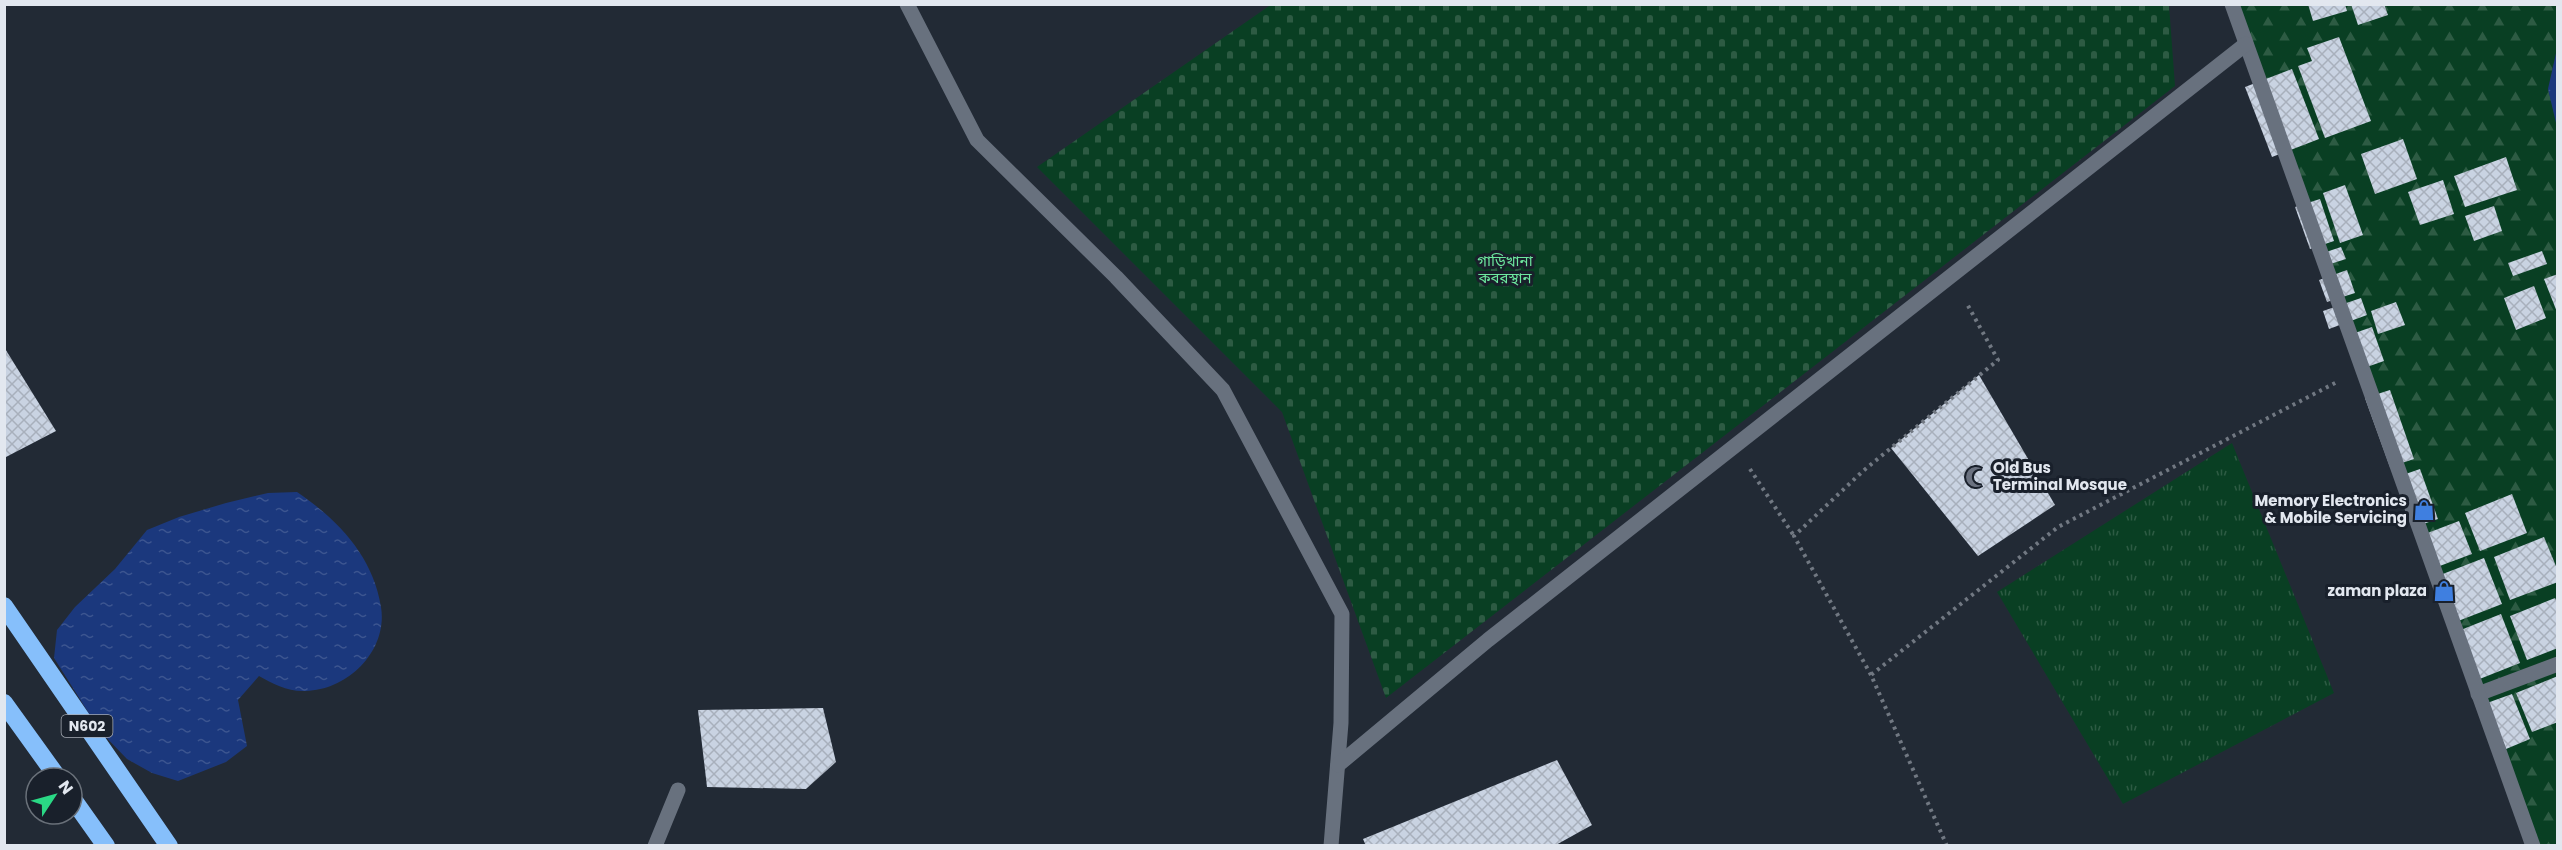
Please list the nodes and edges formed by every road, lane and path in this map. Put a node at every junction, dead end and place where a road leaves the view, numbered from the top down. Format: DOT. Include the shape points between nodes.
graph roads {
  1 [pos="907,4"];
  2 [pos="2232,4"];
  3 [pos="2246,44"];
  4 [pos="1952,276"];
  5 [pos="2341,380"];
  6 [pos="1735,446"];
  7 [pos="1794,536"];
  8 [pos="4,606"];
  9 [pos="2558,664"];
  10 [pos="1871,675"];
  11 [pos="2478,693"];
  12 [pos="4,703"];
  13 [pos="1338,765"];
  14 [pos="49,766"];
  15 [pos="678,790"];
  16 [pos="84,815"];
  17 [pos="106,846"];
  18 [pos="169,846"];
  19 [pos="655,846"];
  20 [pos="1331,846"];
  21 [pos="1947,846"];
  22 [pos="2533,846"];
  1 -- 13 [label="street" via="977,140 1116,276 1223,390 1342,614"];
  2 -- 3 [label="street"];
  3 -- 4 [label="street"];
  3 -- 11 [label="street"];
  4 -- 6 [label="street"];
  4 -- 7 [label="path" via="1998,360 1863,471"];
  5 -- 10 [label="path" via="2058,527"];
  6 -- 7 [label="path"];
  6 -- 13 [label="street" via="1488,640"];
  7 -- 10 [label="path"];
  8 -- 18 [label="highway, N602"];
  9 -- 11 [label="street"];
  10 -- 21 [label="path"];
  11 -- 22 [label="street"];
  12 -- 14 [label="highway"];
  13 -- 20 [label="street"];
  15 -- 19 [label="street"];
  16 -- 17 [label="highway"];
}
